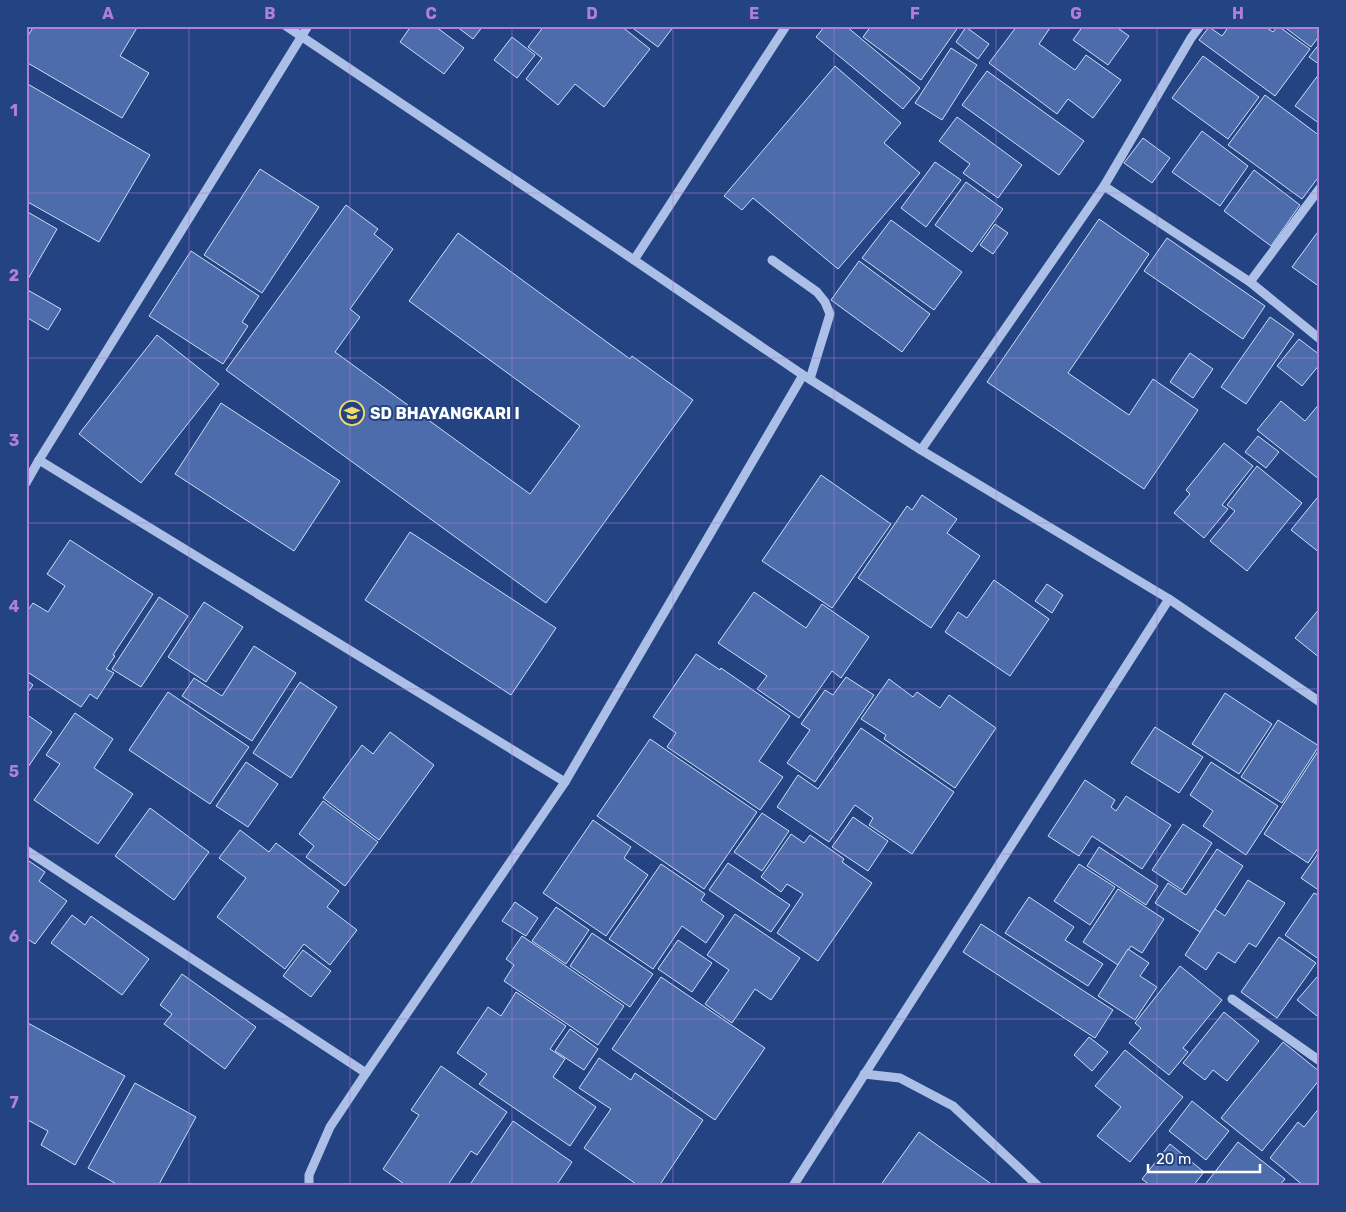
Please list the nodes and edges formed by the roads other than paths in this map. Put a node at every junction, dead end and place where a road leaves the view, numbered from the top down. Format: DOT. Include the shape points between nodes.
graph roads {
  1 [pos="286,26"];
  2 [pos="308,26"];
  3 [pos="786,26"];
  4 [pos="1200,26"];
  5 [pos="302,36"];
  6 [pos="1104,186"];
  7 [pos="1320,188"];
  8 [pos="634,260"];
  9 [pos="772,260"];
  10 [pos="1250,282"];
  11 [pos="1320,339"];
  12 [pos="806,377"];
  13 [pos="921,450"];
  14 [pos="39,460"];
  15 [pos="26,483"];
  16 [pos="1169,599"];
  17 [pos="1320,702"];
  18 [pos="565,782"];
  19 [pos="26,850"];
  20 [pos="1232,998"];
  21 [pos="1320,1061"];
  22 [pos="366,1073"];
  23 [pos="864,1074"];
  24 [pos="309,1186"];
  25 [pos="793,1186"];
  26 [pos="1038,1186"];
  1 -- 5 [label="street"];
  2 -- 5 [label="street"];
  3 -- 8 [label="street"];
  4 -- 6 [label="street"];
  5 -- 8 [label="street"];
  5 -- 14 [label="street"];
  6 -- 10 [label="street"];
  6 -- 13 [label="street"];
  7 -- 10 [label="street"];
  8 -- 12 [label="street"];
  9 -- 12 [label="street" via="817,292 830,314"];
  10 -- 11 [label="street"];
  12 -- 13 [label="street"];
  12 -- 18 [label="street"];
  13 -- 16 [label="street"];
  14 -- 15 [label="street"];
  14 -- 18 [label="street"];
  16 -- 17 [label="street"];
  16 -- 23 [label="street"];
  18 -- 22 [label="street"];
  19 -- 22 [label="street"];
  20 -- 21 [label="street"];
  22 -- 24 [label="street" via="330,1127 310,1175"];
  23 -- 25 [label="street"];
  23 -- 26 [label="street" via="900,1078 954,1106"];
}
